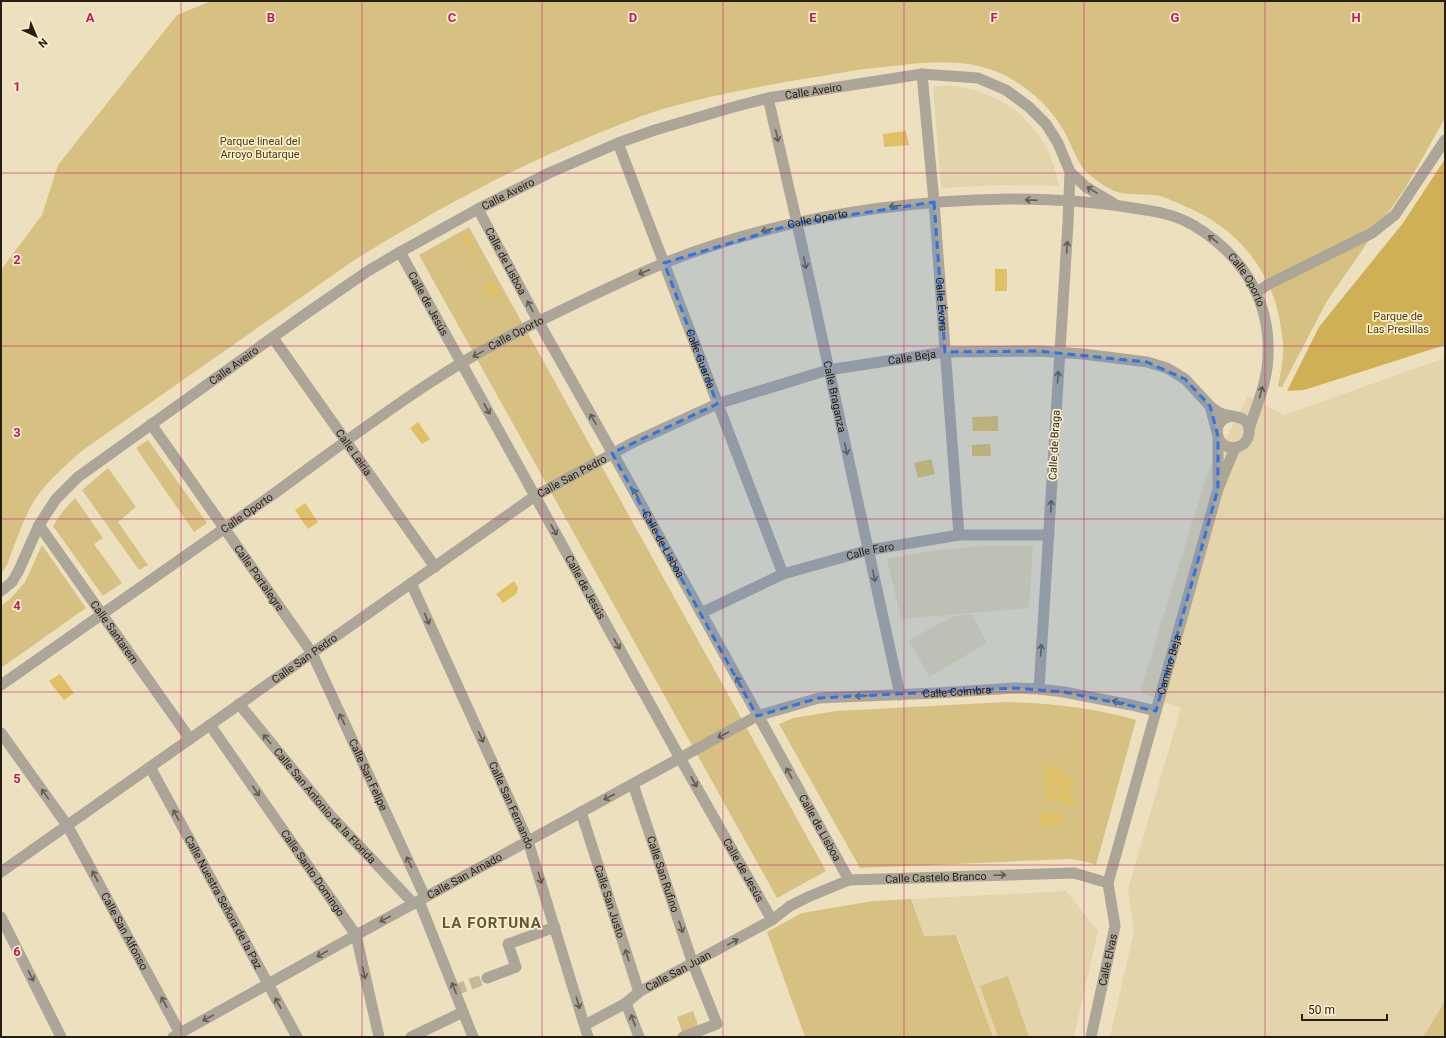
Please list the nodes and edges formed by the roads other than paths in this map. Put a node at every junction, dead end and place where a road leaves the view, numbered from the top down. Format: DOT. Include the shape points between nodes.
graph roads {
  1 [pos="922,74"];
  2 [pos="768,98"];
  3 [pos="1445,140"];
  4 [pos="618,143"];
  5 [pos="1070,172"];
  6 [pos="1070,200"];
  7 [pos="934,202"];
  8 [pos="1116,205"];
  9 [pos="478,208"];
  10 [pos="797,222"];
  11 [pos="400,252"];
  12 [pos="664,263"];
  13 [pos="1257,292"];
  14 [pos="538,321"];
  15 [pos="273,338"];
  16 [pos="945,352"];
  17 [pos="1060,352"];
  18 [pos="461,363"];
  19 [pos="828,370"];
  20 [pos="717,404"];
  21 [pos="1210,406"];
  22 [pos="1232,416"];
  23 [pos="151,424"];
  24 [pos="1249,429"];
  25 [pos="1218,436"];
  26 [pos="347,441"];
  27 [pos="1235,448"];
  28 [pos="612,453"];
  29 [pos="1218,489"];
  30 [pos="535,496"];
  31 [pos="39,525"];
  32 [pos="224,528"];
  33 [pos="959,535"];
  34 [pos="1049,535"];
  35 [pos="869,550"];
  36 [pos="435,566"];
  37 [pos="783,574"];
  38 [pos="411,583"];
  39 [pos="1,591"];
  40 [pos="701,613"];
  41 [pos="102,614"];
  42 [pos="312,653"];
  43 [pos="1,685"];
  44 [pos="1039,689"];
  45 [pos="900,695"];
  46 [pos="239,704"];
  47 [pos="1156,711"];
  48 [pos="757,716"];
  49 [pos="210,725"];
  50 [pos="1,733"];
  51 [pos="190,739"];
  52 [pos="680,758"];
  53 [pos="150,767"];
  54 [pos="633,784"];
  55 [pos="581,812"];
  56 [pos="67,825"];
  57 [pos="528,841"];
  58 [pos="1,872"];
  59 [pos="849,880"];
  60 [pos="1108,882"];
  61 [pos="419,901"];
  62 [pos="1,917"];
  63 [pos="772,920"];
  64 [pos="554,927"];
  65 [pos="356,935"];
  66 [pos="693,964"];
  67 [pos="487,978"];
  68 [pos="268,984"];
  69 [pos="639,992"];
  70 [pos="626,1003"];
  71 [pos="464,1012"];
  72 [pos="585,1025"];
  73 [pos="178,1036"];
  74 [pos="61,1037"];
  75 [pos="296,1037"];
  76 [pos="379,1037"];
  77 [pos="411,1037"];
  78 [pos="473,1037"];
  79 [pos="588,1037"];
  80 [pos="639,1037"];
  81 [pos="683,1037"];
  82 [pos="1091,1037"];
  1 -- 2 [label="street, Calle Aveiro"];
  1 -- 5 [label="street, Calle Aveiro" via="978,78 1006,90 1046,124 1058,143"];
  1 -- 7 [label="street, Calle Évora"];
  2 -- 4 [label="street, Calle Aveiro" via="692,118"];
  2 -- 10 [label="street, Calle Braganza, one-way"];
  3 -- 13 [label="street" via="1395,215 1372,234"];
  4 -- 9 [label="street, Calle Aveiro"];
  4 -- 12 [label="street, Calle Guarda"];
  5 -- 6 [label="street, Calle Aveiro"];
  8 -- 5 [label="street, Calle Oporto, one-way" via="1086,187"];
  6 -- 7 [label="street, Calle Oporto, one-way"];
  6 -- 8 [label="street, Calle Oporto"];
  17 -- 6 [label="street, Calle de Braga, one-way"];
  7 -- 10 [label="street, Calle Oporto, one-way"];
  7 -- 16 [label="street, Calle Évora"];
  13 -- 8 [label="street, Calle Oporto, one-way" via="1250,278 1224,247 1192,225 1164,213"];
  9 -- 11 [label="street, Calle Aveiro"];
  14 -- 9 [label="street, Calle de Lisboa, one-way"];
  10 -- 12 [label="street, Calle Oporto, one-way"];
  10 -- 19 [label="street, Calle Braganza, one-way"];
  11 -- 15 [label="street, Calle Aveiro" via="368,271"];
  11 -- 18 [label="street, Calle de Jesús"];
  12 -- 14 [label="street, Calle Oporto, one-way"];
  12 -- 20 [label="street, Calle Guarda"];
  24 -- 13 [label="street, Calle Oporto, one-way" via="1263,388 1268,356 1267,329"];
  14 -- 18 [label="street, Calle Oporto, one-way"];
  28 -- 14 [label="street, Calle de Lisboa, one-way"];
  15 -- 23 [label="street, Calle Aveiro"];
  15 -- 26 [label="street, Calle Leiria"];
  16 -- 17 [label="street, Calle Beja"];
  16 -- 19 [label="street, Calle Beja"];
  16 -- 33 [label="street, Calle Évora"];
  17 -- 21 [label="street, Calle Beja" via="1147,362 1167,368 1185,379"];
  34 -- 17 [label="street, Calle de Braga, one-way"];
  18 -- 26 [label="street, Calle Oporto"];
  18 -- 30 [label="street, Calle de Jesús, one-way"];
  19 -- 20 [label="street, Calle Beja"];
  19 -- 35 [label="street, Calle Braganza, one-way"];
  20 -- 28 [label="street, Calle Beja"];
  20 -- 37 [label="street, Calle Guarda"];
  21 -- 22 [label="street" via="1220,413"];
  21 -- 25 [label="street"];
  22 -- 24 [label="street" via="1243,419"];
  22 -- 25 [label="street" via="1220,422"];
  23 -- 31 [label="street, Calle Aveiro" via="78,477 56,499"];
  23 -- 32 [label="street, Calle Portalegre"];
  24 -- 27 [label="street" via="1247,440"];
  25 -- 27 [label="street" via="1224,445"];
  25 -- 29 [label="street"];
  26 -- 32 [label="street, Calle Oporto"];
  26 -- 36 [label="street, Calle Leiria"];
  27 -- 29 [label="street, Camino Beja"];
  28 -- 30 [label="street, Calle San Pedro"];
  40 -- 28 [label="street, Calle de Lisboa, one-way"];
  29 -- 47 [label="street, Camino Beja"];
  30 -- 36 [label="street, Calle San Pedro"];
  30 -- 52 [label="street, Calle de Jesús, one-way"];
  31 -- 39 [label="street, Calle Aveiro" via="18,572 12,582"];
  31 -- 41 [label="street, Calle Santarem"];
  32 -- 41 [label="street, Calle Oporto"];
  32 -- 42 [label="street, Calle Portalegre"];
  33 -- 34 [label="street, Calle Faro"];
  33 -- 35 [label="street, Calle Faro"];
  44 -- 34 [label="street, Calle de Braga, one-way"];
  35 -- 37 [label="street, Calle Faro"];
  35 -- 45 [label="street, Calle Braganza, one-way"];
  36 -- 38 [label="street, Calle San Pedro"];
  37 -- 40 [label="street, Calle Faro"];
  38 -- 42 [label="street, Calle San Pedro"];
  38 -- 57 [label="street, Calle San Fernando, one-way"];
  48 -- 40 [label="street, Calle de Lisboa, one-way"];
  41 -- 43 [label="street, Calle Oporto"];
  41 -- 51 [label="street, Calle Santarem"];
  42 -- 46 [label="street, Calle San Pedro"];
  61 -- 42 [label="street, Calle San Felipe, one-way"];
  44 -- 45 [label="street, Calle Coimbra" via="1015,688"];
  47 -- 44 [label="street, Calle Coimbra, one-way"];
  45 -- 48 [label="street, Calle Coimbra, one-way" via="819,698"];
  46 -- 49 [label="street, Calle San Pedro"];
  61 -- 46 [label="street, Calle San Antonio de la Florida, one-way" via="331,816"];
  47 -- 60 [label="street, Camino Beja"];
  48 -- 52 [label="street, Calle San Amado, one-way"];
  59 -- 48 [label="street, Calle de Lisboa, one-way"];
  49 -- 51 [label="street, Calle San Pedro"];
  49 -- 65 [label="street, Calle Santo Domingo, one-way"];
  56 -- 50 [label="street, Calle San Alfonso, one-way"];
  51 -- 53 [label="street, Calle San Pedro"];
  52 -- 54 [label="street, Calle San Amado"];
  52 -- 63 [label="street, Calle de Jesús, one-way"];
  53 -- 56 [label="street, Calle San Pedro"];
  68 -- 53 [label="street, Calle Nuestra Señora de la Paz, one-way"];
  54 -- 55 [label="street, Calle San Amado, one-way"];
  54 -- 66 [label="street, Calle San Rufino, one-way"];
  55 -- 57 [label="street, Calle San Amado"];
  69 -- 55 [label="street, Calle San Justo, one-way"];
  56 -- 58 [label="street, Calle San Pedro"];
  73 -- 56 [label="street, Calle San Alfonso, one-way"];
  57 -- 61 [label="street, Calle San Amado"];
  57 -- 64 [label="street, Calle San Fernando, one-way"];
  59 -- 60 [label="street, Calle Castelo Branco, one-way" via="1074,873"];
  59 -- 63 [label="street, Calle Castelo Branco" via="790,906"];
  60 -- 82 [label="street, Calle Elvas" via="1115,926"];
  61 -- 65 [label="street, Calle San Amado, one-way"];
  71 -- 61 [label="street, Calle San Felipe, one-way"];
  62 -- 74 [label="street, one-way"];
  66 -- 63 [label="street, Calle San Juan, one-way"];
  64 -- 67 [label="street" via="508,944 516,967"];
  64 -- 72 [label="street, Calle San Fernando, one-way"];
  65 -- 68 [label="street, Calle San Amado, one-way"];
  65 -- 76 [label="street, Calle Santo Domingo, one-way"];
  66 -- 69 [label="street, Calle San Juan"];
  66 -- 81 [label="street, Calle San Rufino" via="717,1024"];
  68 -- 73 [label="street, Calle San Amado, one-way"];
  75 -- 68 [label="street, Calle Nuestra Señora de la Paz, one-way"];
  69 -- 70 [label="street, Calle San Juan"];
  70 -- 72 [label="street, Calle San Juan"];
  80 -- 70 [label="street, one-way"];
  71 -- 77 [label="street"];
  71 -- 78 [label="street, Calle San Felipe"];
  72 -- 79 [label="street, Calle San Fernando"];
}
